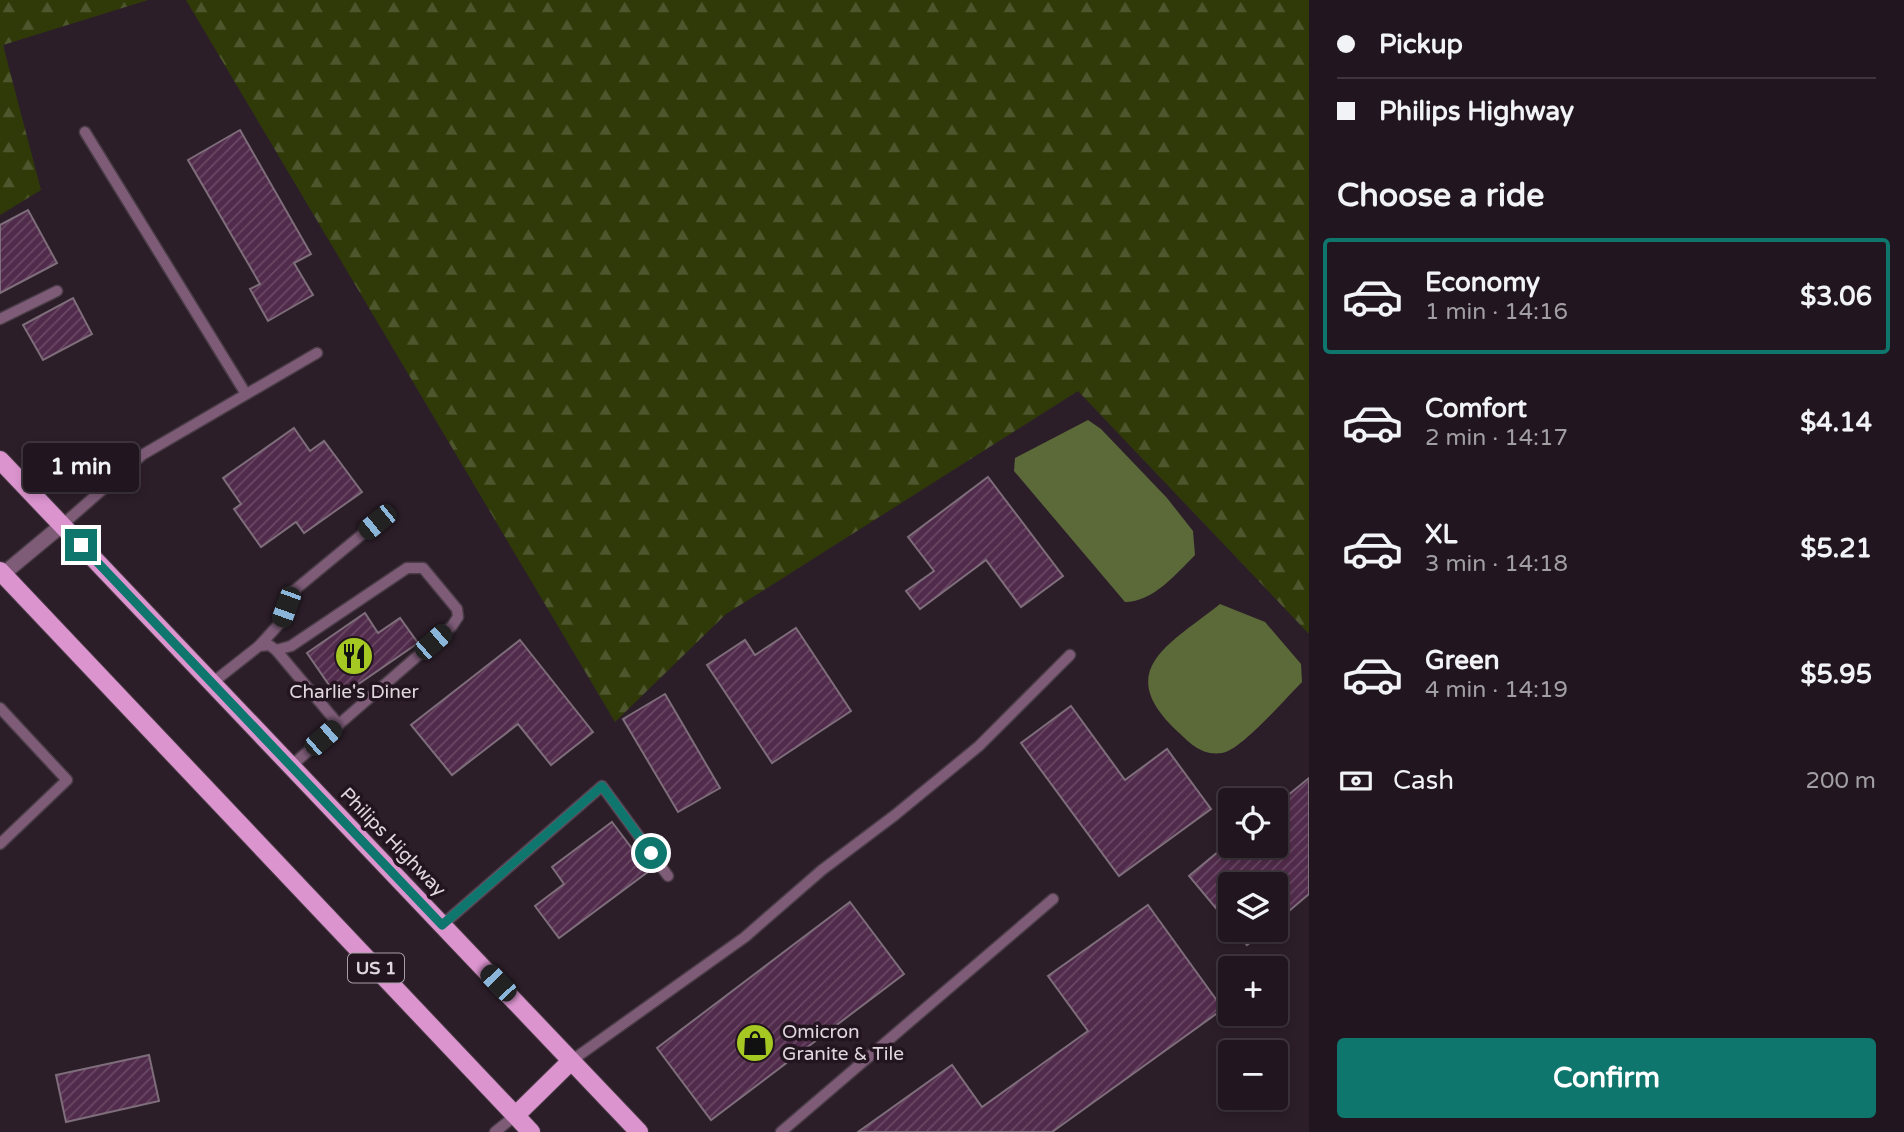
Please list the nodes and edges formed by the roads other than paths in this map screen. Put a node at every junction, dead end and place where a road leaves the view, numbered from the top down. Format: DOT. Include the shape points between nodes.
graph roads {
  1 [pos="85,132"];
  2 [pos="57,291"];
  3 [pos="0,319"];
  4 [pos="317,353"];
  5 [pos="246,394"];
  6 [pos="0,460"];
  7 [pos="377,522"];
  8 [pos="62,526"];
  9 [pos="1,574"];
  10 [pos="259,646"];
  11 [pos="276,650"];
  12 [pos="1070,655"];
  13 [pos="212,683"];
  14 [pos="0,708"];
  15 [pos="339,724"];
  16 [pos="291,766"];
  17 [pos="0,844"];
  18 [pos="668,876"];
  19 [pos="1053,898"];
  20 [pos="442,925"];
  21 [pos="571,1061"];
  22 [pos="516,1115"];
  23 [pos="495,1132"];
  24 [pos="531,1132"];
  25 [pos="639,1132"];
  26 [pos="781,1132"];
  1 -- 5 [label="lane"];
  2 -- 3 [label="lane"];
  4 -- 5 [label="lane"];
  5 -- 8 [label="lane" via="142,455"];
  6 -- 8 [label="main road, Philips Highway"];
  7 -- 10 [label="lane" via="292,593 281,622"];
  8 -- 9 [label="street"];
  8 -- 13 [label="main road, Philips Highway"];
  9 -- 22 [label="main road, US 1"];
  10 -- 11 [label="lane"];
  10 -- 13 [label="lane"];
  11 -- 15 [label="lane"];
  11 -- 15 [label="lane" via="291,646 407,568 423,568 457,609 458,617"];
  12 -- 21 [label="lane" via="979,746 895,815 745,937"];
  13 -- 16 [label="main road, Philips Highway"];
  14 -- 17 [label="lane" via="67,780"];
  15 -- 16 [label="lane"];
  16 -- 20 [label="main road, Philips Highway"];
  18 -- 20 [label="lane" via="602,786"];
  19 -- 26 [label="lane"];
  20 -- 21 [label="main road, Philips Highway"];
  21 -- 22 [label="main road"];
  21 -- 25 [label="main road, Philips Highway"];
  22 -- 23 [label="lane"];
  22 -- 24 [label="main road, US 1"];
}
